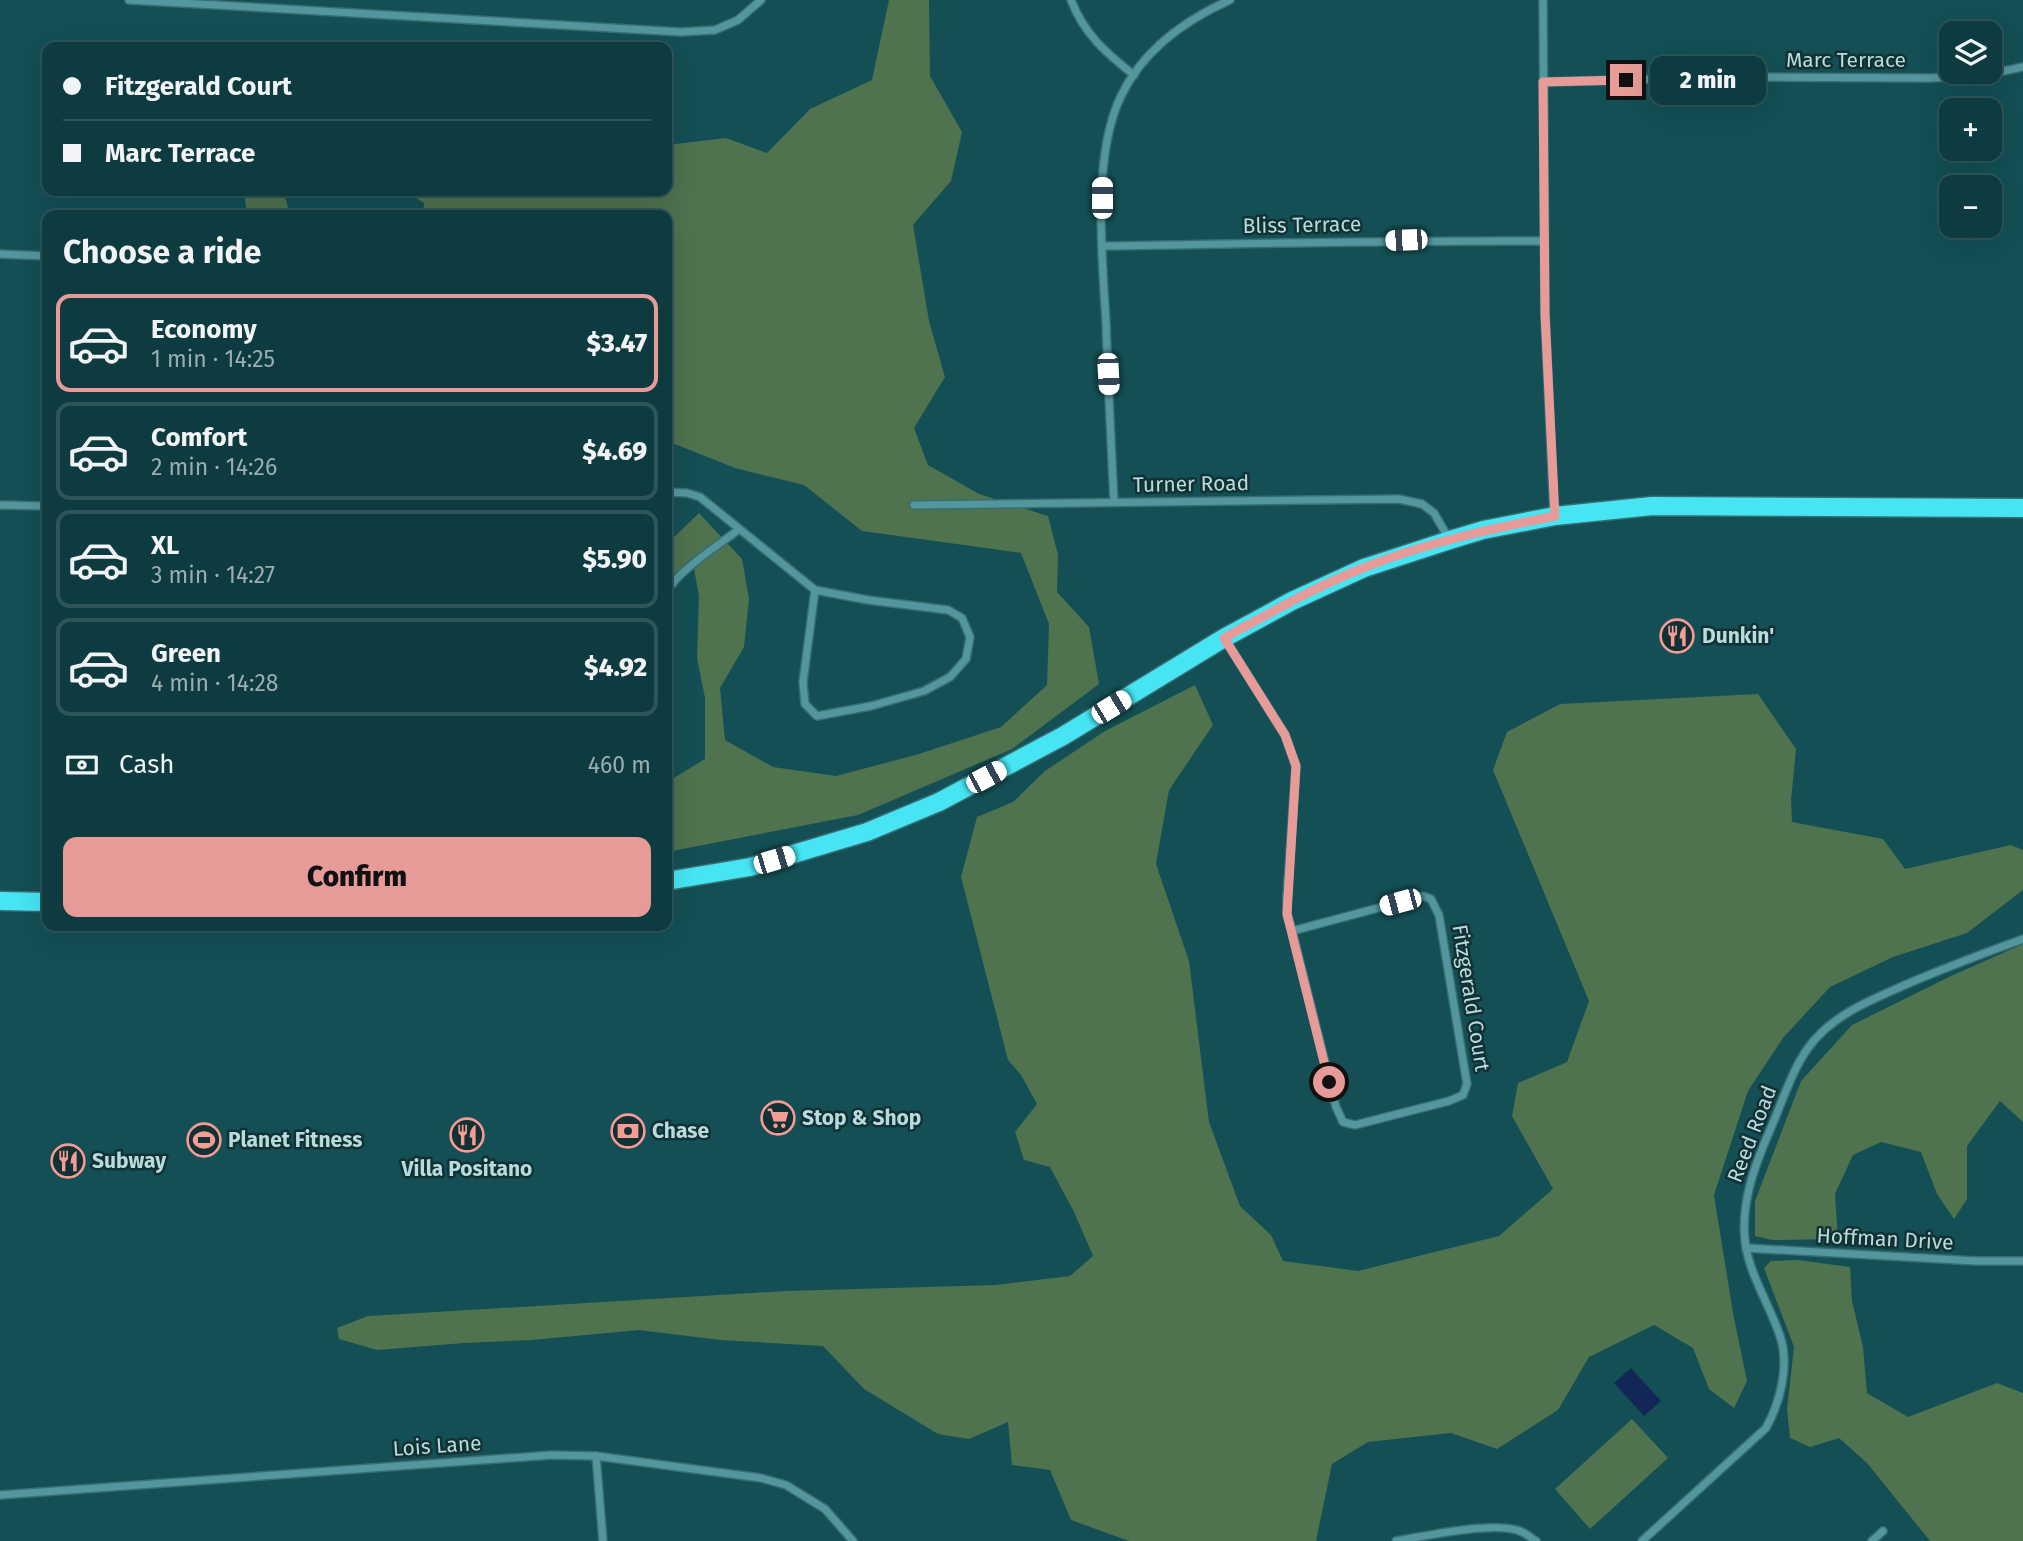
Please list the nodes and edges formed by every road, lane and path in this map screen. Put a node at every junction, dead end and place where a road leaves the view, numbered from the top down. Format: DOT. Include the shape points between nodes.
graph roads {
  1 [pos="128,0"];
  2 [pos="761,0"];
  3 [pos="1071,0"];
  4 [pos="1230,0"];
  5 [pos="1543,0"];
  6 [pos="2023,67"];
  7 [pos="1134,75"];
  8 [pos="1543,82"];
  9 [pos="1544,241"];
  10 [pos="1102,246"];
  11 [pos="0,254"];
  12 [pos="42,256"];
  13 [pos="672,492"];
  14 [pos="1114,502"];
  15 [pos="0,505"];
  16 [pos="915,505"];
  17 [pos="42,506"];
  18 [pos="2023,508"];
  19 [pos="1555,516"];
  20 [pos="738,530"];
  21 [pos="1450,540"];
  22 [pos="672,584"];
  23 [pos="815,590"];
  24 [pos="1224,638"];
  25 [pos="672,880"];
  26 [pos="0,901"];
  27 [pos="42,902"];
  28 [pos="1292,931"];
  29 [pos="2023,939"];
  30 [pos="1746,1248"];
  31 [pos="2023,1261"];
  32 [pos="596,1456"];
  33 [pos="0,1495"];
  34 [pos="1882,1531"];
  35 [pos="603,1541"];
  36 [pos="853,1541"];
  37 [pos="1396,1541"];
  38 [pos="1536,1541"];
  39 [pos="1642,1541"];
  40 [pos="1871,1541"];
  1 -- 2 [label="street" via="681,32 715,30 738,20"];
  3 -- 7 [label="street" via="1078,20 1103,50"];
  4 -- 7 [label="street" via="1162,41"];
  5 -- 8 [label="street"];
  6 -- 8 [label="street, Marc Terrace" via="1942,78"];
  7 -- 10 [label="street" via="1112,121 1103,174"];
  8 -- 9 [label="street"];
  9 -- 10 [label="street, Bliss Terrace"];
  9 -- 19 [label="street"];
  10 -- 14 [label="street"];
  11 -- 12 [label="street"];
  13 -- 20 [label="street" via="700,497"];
  14 -- 16 [label="street, Turner Road"];
  14 -- 21 [label="street, Turner Road" via="1399,499 1428,508"];
  15 -- 17 [label="street"];
  18 -- 19 [label="main road" via="1652,506"];
  19 -- 21 [label="main road"];
  20 -- 22 [label="street"];
  20 -- 23 [label="street"];
  21 -- 24 [label="main road" via="1364,568"];
  23 -- 23 [label="street" via="803,682 805,704 817,716 924,691 950,677 966,659 970,637 962,618 948,610"];
  24 -- 25 [label="main road" via="1063,736 939,802 867,832 750,867"];
  24 -- 28 [label="street, Fitzgerald Court" via="1285,735 1296,766 1287,897"];
  26 -- 27 [label="main road"];
  28 -- 28 [label="street, Fitzgerald Court" via="1423,896 1431,899 1439,915 1467,1084 1463,1095 1355,1125 1343,1122 1335,1107"];
  29 -- 30 [label="street, Reed Road" via="1868,1001 1831,1024 1810,1046 1748,1189 1743,1214"];
  30 -- 31 [label="street, Hoffman Drive"];
  30 -- 39 [label="street, Reed Road" via="1783,1349 1782,1387 1774,1413 1766,1428 1731,1462"];
  32 -- 33 [label="street, Lois Lane" via="538,1456"];
  32 -- 35 [label="street"];
  32 -- 36 [label="street, Lois Lane" via="786,1485 825,1509"];
  34 -- 40 [label="street"];
  37 -- 38 [label="street" via="1495,1528 1520,1531"];
}
